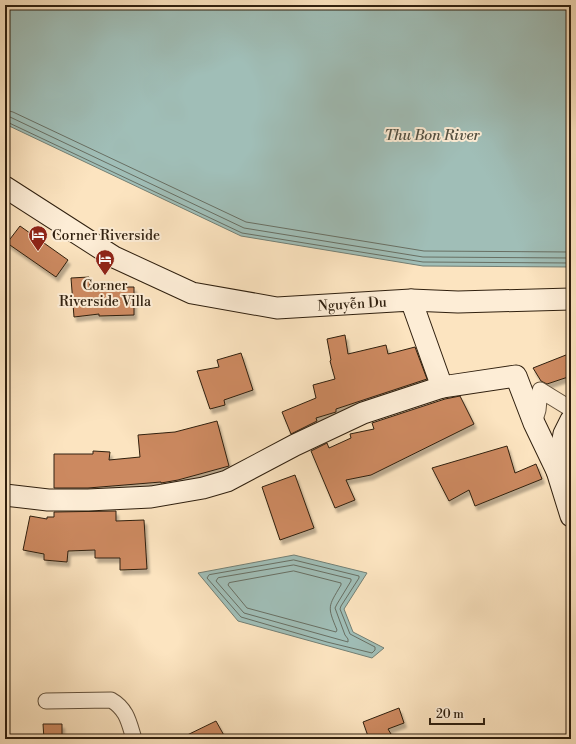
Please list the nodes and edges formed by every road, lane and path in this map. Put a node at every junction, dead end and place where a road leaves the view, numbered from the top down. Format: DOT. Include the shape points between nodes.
graph roads {
  1 [pos="5,187"];
  2 [pos="571,299"];
  3 [pos="411,300"];
  4 [pos="442,387"];
  5 [pos="571,409"];
  6 [pos="571,420"];
  7 [pos="534,423"];
  8 [pos="557,471"];
  9 [pos="5,495"];
  10 [pos="571,516"];
  11 [pos="46,701"];
  12 [pos="134,739"];
  1 -- 3 [label="street, Nguyễn Du" via="114,257 192,293 277,308"];
  2 -- 3 [label="street, Nguyễn Du" via="458,302"];
  3 -- 4 [label="street"];
  4 -- 7 [label="street" via="516,376"];
  4 -- 9 [label="street" via="363,414 294,445 227,481 203,488 151,497 88,500 48,500"];
  5 -- 7 [label="street" via="540,390"];
  6 -- 8 [label="street" via="564,434"];
  7 -- 8 [label="street"];
  8 -- 10 [label="street"];
  11 -- 12 [label="street" via="111,700 126,713"];
}
